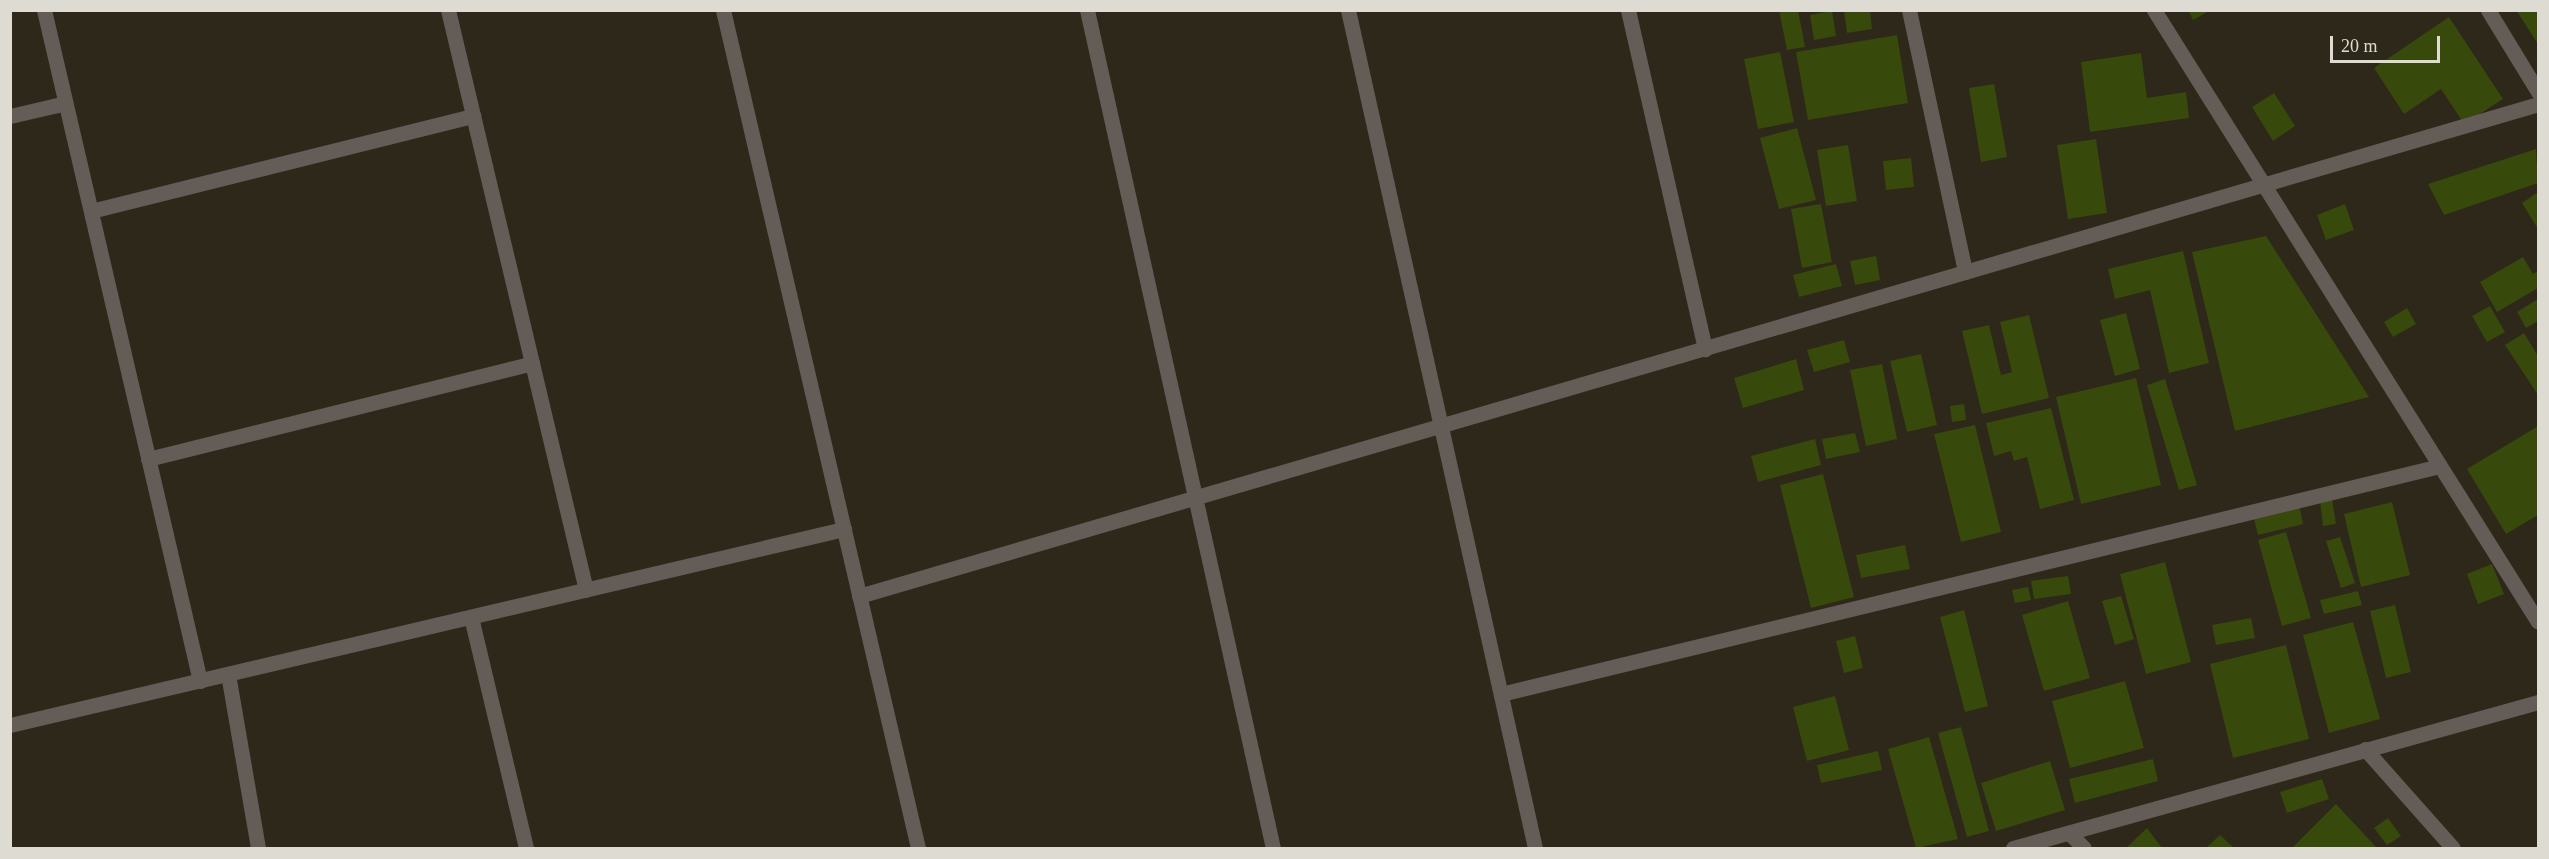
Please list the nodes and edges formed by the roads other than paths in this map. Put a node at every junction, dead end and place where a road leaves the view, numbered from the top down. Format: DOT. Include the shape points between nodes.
graph roads {
  1 [pos="44,10"];
  2 [pos="448,10"];
  3 [pos="723,10"];
  4 [pos="1087,10"];
  5 [pos="1348,10"];
  6 [pos="1628,10"];
  7 [pos="1909,10"];
  8 [pos="2154,10"];
  9 [pos="2488,10"];
  10 [pos="2538,92"];
  11 [pos="66,103"];
  12 [pos="2538,104"];
  13 [pos="10,116"];
  14 [pos="473,116"];
  15 [pos="2264,184"];
  16 [pos="91,211"];
  17 [pos="1965,272"];
  18 [pos="1705,349"];
  19 [pos="532,363"];
  20 [pos="1440,427"];
  21 [pos="148,459"];
  22 [pos="2440,466"];
  23 [pos="1195,499"];
  24 [pos="844,529"];
  25 [pos="586,590"];
  26 [pos="859,596"];
  27 [pos="471,617"];
  28 [pos="2538,622"];
  29 [pos="228,674"];
  30 [pos="200,681"];
  31 [pos="1501,694"];
  32 [pos="2538,702"];
  33 [pos="10,725"];
  34 [pos="2365,749"];
  35 [pos="2069,833"];
  36 [pos="258,849"];
  37 [pos="526,849"];
  38 [pos="918,849"];
  39 [pos="1273,849"];
  40 [pos="1535,849"];
  41 [pos="2013,849"];
  42 [pos="2084,849"];
  43 [pos="2453,849"];
  1 -- 11 [label="street"];
  2 -- 14 [label="street"];
  3 -- 24 [label="street"];
  4 -- 23 [label="street"];
  5 -- 20 [label="street"];
  6 -- 18 [label="street"];
  7 -- 17 [label="street"];
  8 -- 15 [label="street"];
  9 -- 10 [label="street"];
  11 -- 13 [label="street"];
  11 -- 16 [label="street"];
  12 -- 15 [label="street"];
  14 -- 16 [label="street"];
  14 -- 19 [label="street"];
  15 -- 17 [label="street"];
  15 -- 22 [label="street"];
  16 -- 21 [label="street"];
  17 -- 18 [label="street"];
  18 -- 20 [label="street"];
  19 -- 21 [label="street"];
  19 -- 25 [label="street"];
  20 -- 23 [label="street"];
  20 -- 31 [label="street"];
  21 -- 30 [label="street"];
  22 -- 28 [label="street"];
  22 -- 31 [label="street"];
  23 -- 26 [label="street"];
  23 -- 39 [label="street"];
  24 -- 25 [label="street"];
  24 -- 26 [label="street"];
  25 -- 27 [label="street"];
  26 -- 38 [label="street"];
  27 -- 29 [label="street"];
  27 -- 37 [label="street"];
  29 -- 30 [label="street"];
  29 -- 36 [label="street"];
  30 -- 33 [label="street"];
  31 -- 40 [label="street"];
  32 -- 34 [label="street"];
  34 -- 35 [label="street"];
  34 -- 43 [label="street"];
  35 -- 41 [label="street"];
  35 -- 42 [label="street"];
}
